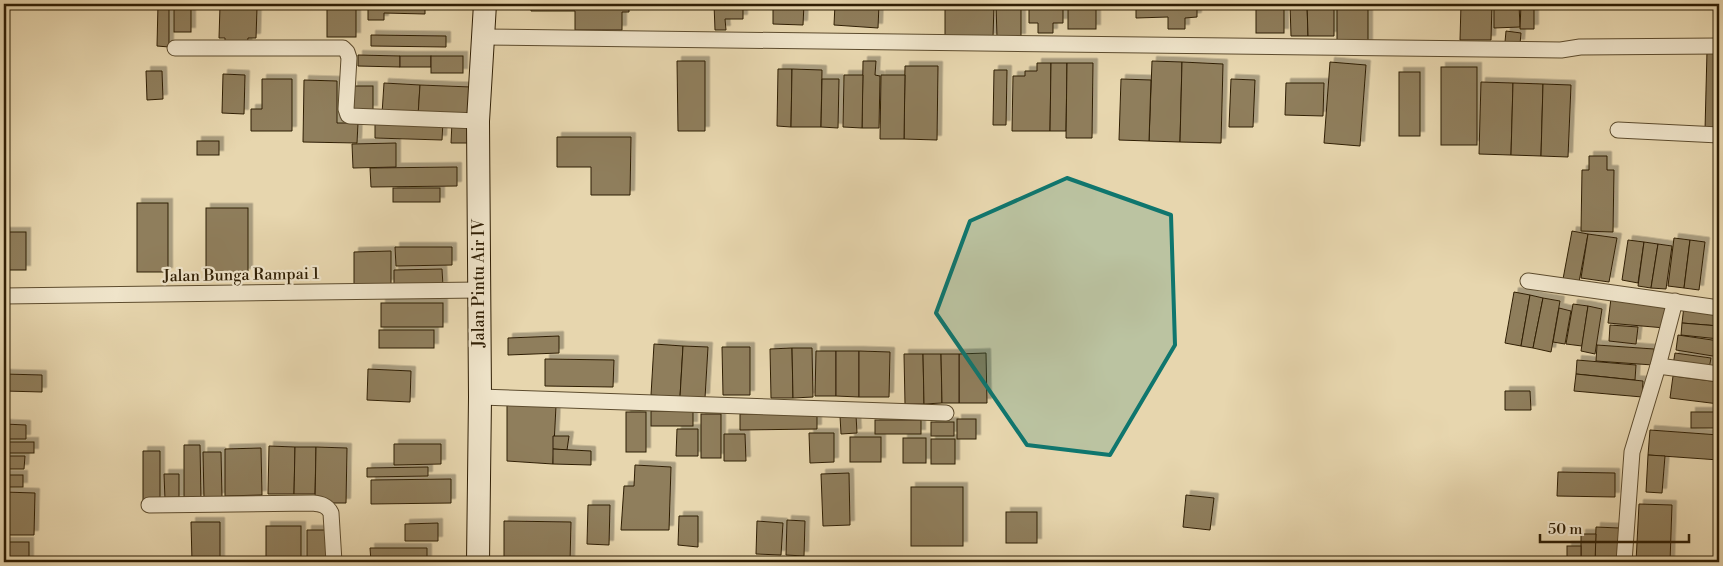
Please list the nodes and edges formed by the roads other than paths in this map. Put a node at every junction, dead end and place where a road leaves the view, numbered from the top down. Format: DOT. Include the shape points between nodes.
graph roads {
  1 [pos="485,4"];
  2 [pos="482,38"];
  3 [pos="1719,46"];
  4 [pos="175,48"];
  5 [pos="478,121"];
  6 [pos="1618,130"];
  7 [pos="1719,134"];
  8 [pos="1528,281"];
  9 [pos="479,290"];
  10 [pos="4,296"];
  11 [pos="1675,301"];
  12 [pos="1719,308"];
  13 [pos="1658,366"];
  14 [pos="1719,374"];
  15 [pos="480,396"];
  16 [pos="946,413"];
  17 [pos="149,506"];
  18 [pos="334,562"];
  19 [pos="478,562"];
  20 [pos="1624,562"];
  1 -- 2 [label="main road, Jalan Pintu Air IV"];
  2 -- 3 [label="street" via="1561,50 1580,47"];
  2 -- 5 [label="main road, Jalan Pintu Air IV"];
  4 -- 5 [label="street" via="343,48 349,58 348,115"];
  5 -- 9 [label="main road, Jalan Pintu Air IV"];
  6 -- 7 [label="street"];
  8 -- 11 [label="street"];
  9 -- 10 [label="street, Jalan Bunga Rampai 1"];
  9 -- 15 [label="main road, Jalan Pintu Air IV"];
  11 -- 12 [label="street"];
  11 -- 13 [label="street"];
  13 -- 14 [label="street"];
  13 -- 20 [label="street" via="1632,452"];
  15 -- 16 [label="street"];
  15 -- 19 [label="main road, Jalan Pintu Air IV"];
  17 -- 18 [label="street" via="323,504 331,513"];
}
